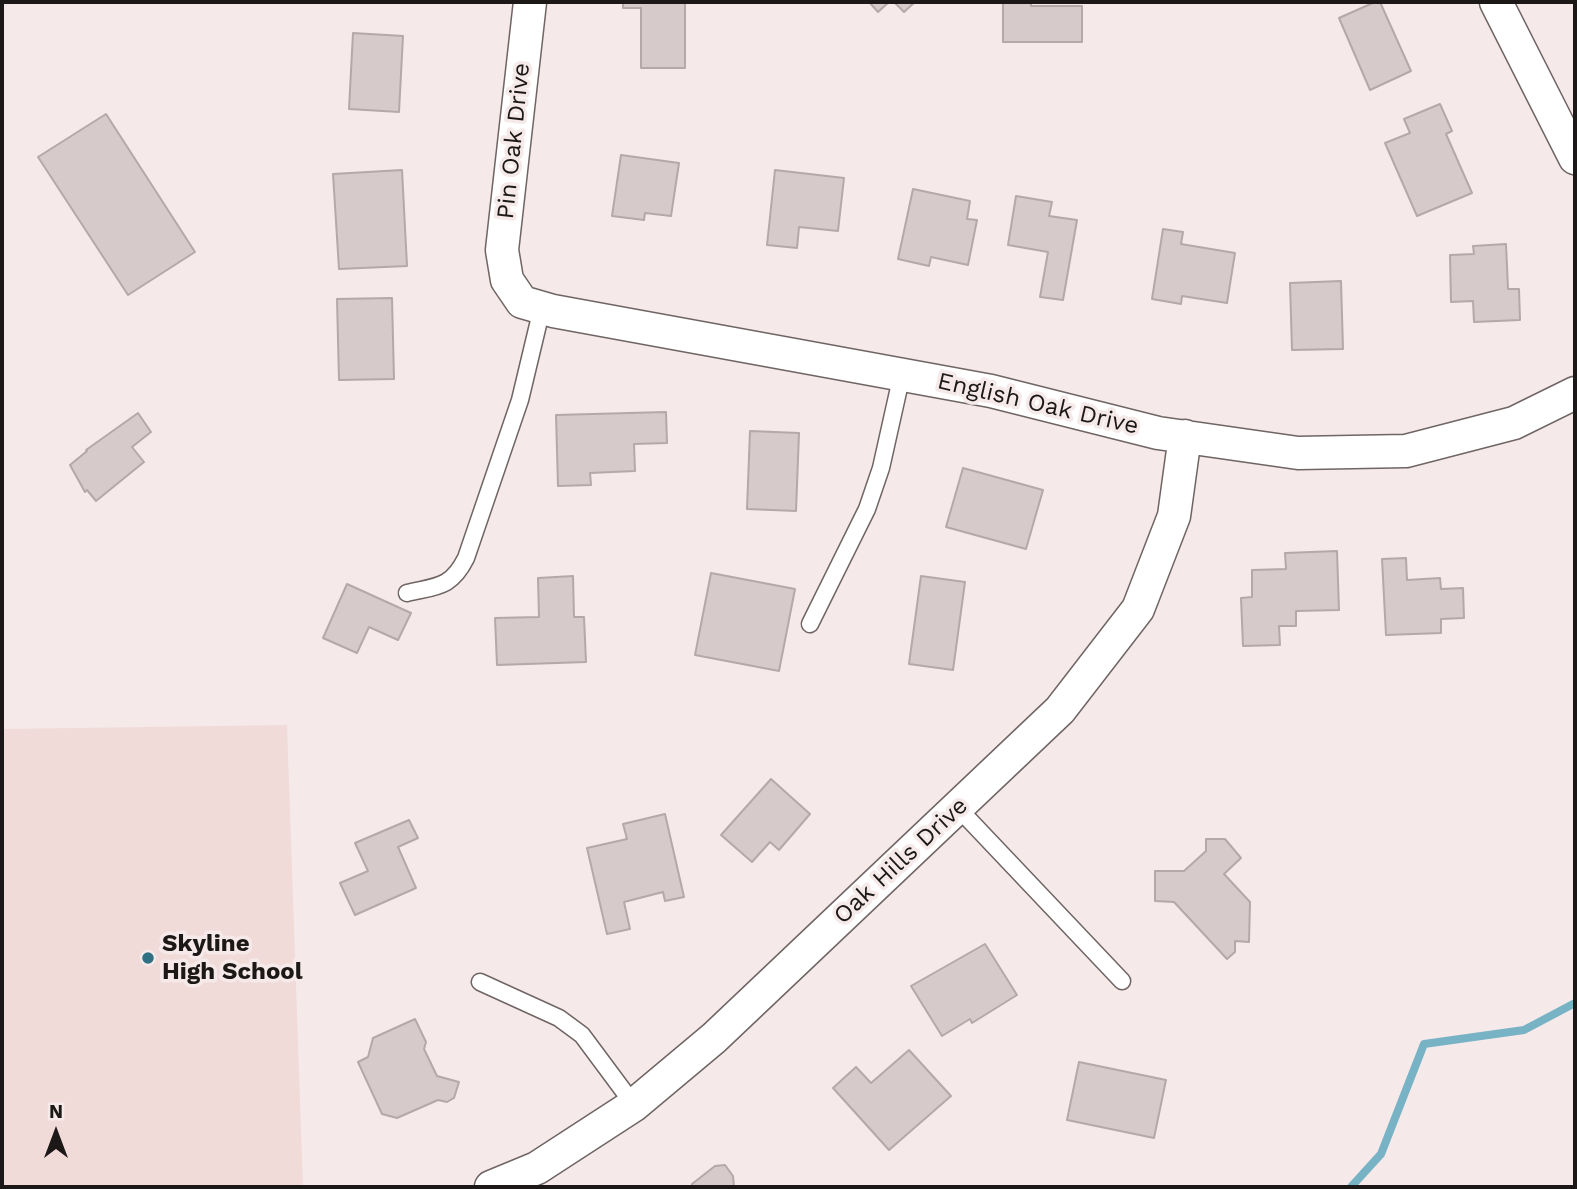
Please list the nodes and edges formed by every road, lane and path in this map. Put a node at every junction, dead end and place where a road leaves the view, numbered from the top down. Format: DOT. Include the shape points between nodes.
graph roads {
  1 [pos="530,2"];
  2 [pos="1496,2"];
  3 [pos="1575,158"];
  4 [pos="507,279"];
  5 [pos="542,308"];
  6 [pos="902,374"];
  7 [pos="1575,393"];
  8 [pos="1185,436"];
  9 [pos="407,593"];
  10 [pos="810,624"];
  11 [pos="958,808"];
  12 [pos="1122,981"];
  13 [pos="480,982"];
  14 [pos="634,1105"];
  15 [pos="501,1185"];
  1 -- 4 [label="street, Pin Oak Drive" via="502,250"];
  2 -- 3 [label="street"];
  4 -- 5 [label="street, English Oak Drive" via="522,302"];
  5 -- 6 [label="street, English Oak Drive"];
  5 -- 9 [label="lane" via="520,400 466,558 445,585"];
  6 -- 8 [label="street, English Oak Drive"];
  6 -- 10 [label="lane" via="867,509"];
  7 -- 8 [label="street, English Oak Drive" via="1514,423 1406,451 1298,453"];
  8 -- 11 [label="street, Oak Hills Drive" via="1174,516 1138,609 1060,710"];
  11 -- 12 [label="lane"];
  11 -- 14 [label="street, Oak Hills Drive" via="714,1038"];
  13 -- 14 [label="lane" via="559,1018 582,1035"];
  14 -- 15 [label="street, Oak Hills Drive" via="537,1168"];
}
